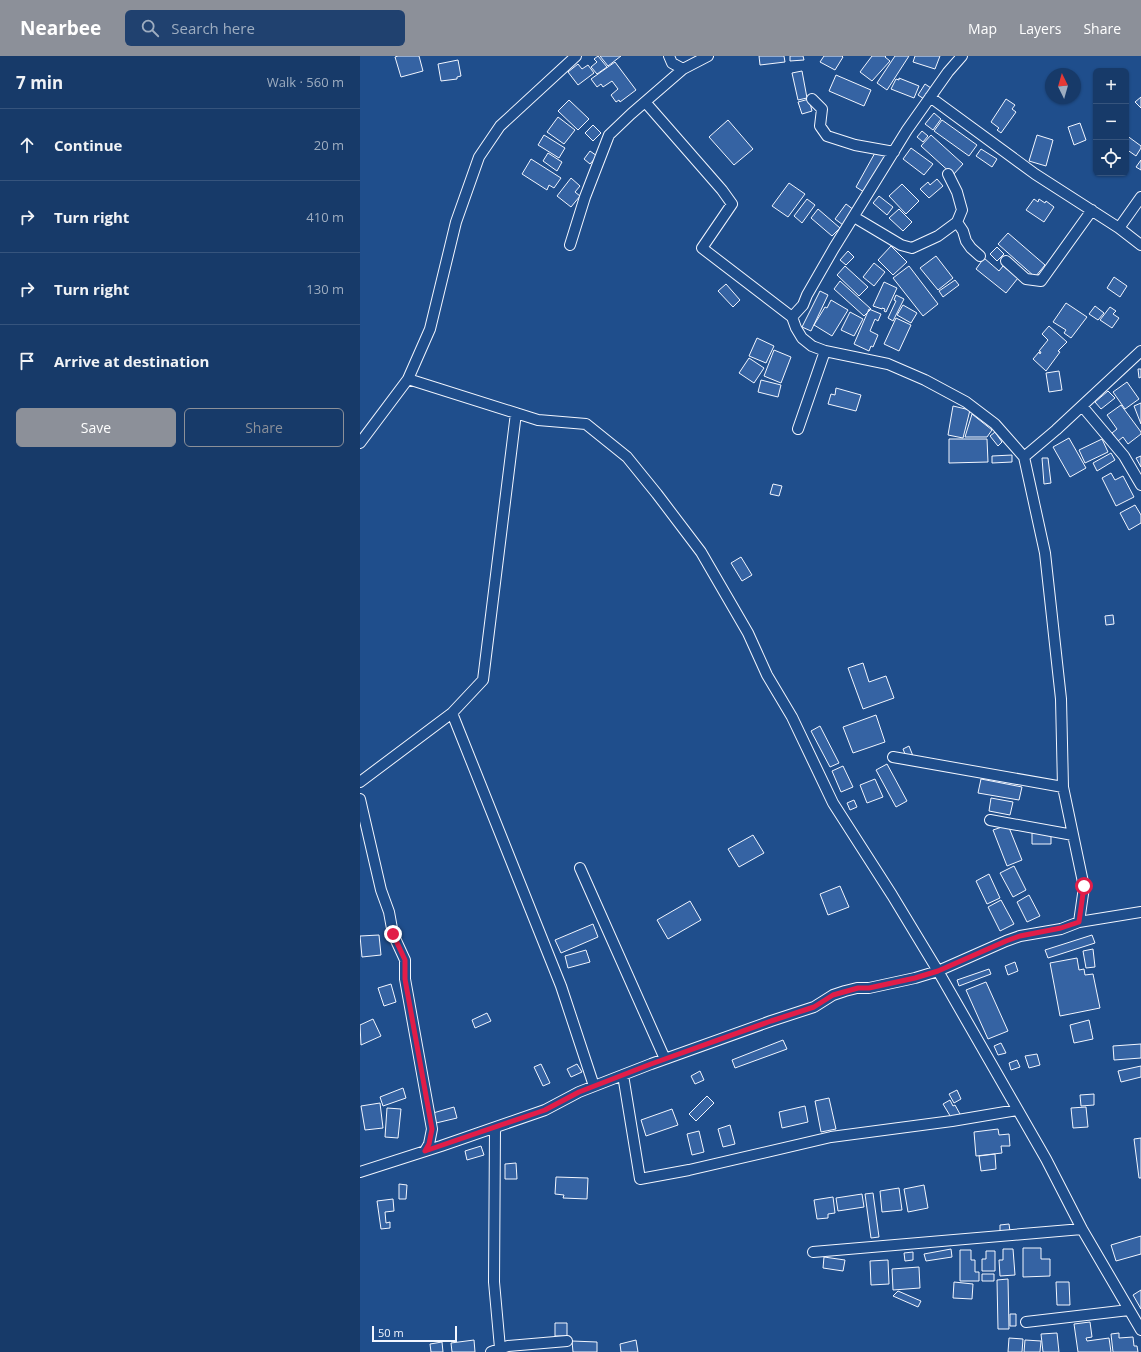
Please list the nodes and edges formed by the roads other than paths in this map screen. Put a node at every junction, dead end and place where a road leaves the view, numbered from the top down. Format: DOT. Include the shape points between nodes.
graph roads {
  1 [pos="576,56"];
  2 [pos="669,56"];
  3 [pos="708,56"];
  4 [pos="962,56"];
  5 [pos="683,69"];
  6 [pos="930,97"];
  7 [pos="812,99"];
  8 [pos="646,103"];
  9 [pos="894,152"];
  10 [pos="948,174"];
  11 [pos="1141,197"];
  12 [pos="1092,210"];
  13 [pos="854,217"];
  14 [pos="957,222"];
  15 [pos="1118,228"];
  16 [pos="570,245"];
  17 [pos="1141,245"];
  18 [pos="980,256"];
  19 [pos="1006,261"];
  20 [pos="792,317"];
  21 [pos="825,351"];
  22 [pos="1141,351"];
  23 [pos="408,378"];
  24 [pos="1082,406"];
  25 [pos="516,413"];
  26 [pos="798,429"];
  27 [pos="360,443"];
  28 [pos="1024,457"];
  29 [pos="1141,485"];
  30 [pos="452,713"];
  31 [pos="893,757"];
  32 [pos="360,782"];
  33 [pos="1063,788"];
  34 [pos="360,799"];
  35 [pos="990,820"];
  36 [pos="1072,835"];
  37 [pos="580,868"];
  38 [pos="1141,912"];
  39 [pos="1079,922"];
  40 [pos="938,971"];
  41 [pos="665,1059"];
  42 [pos="623,1075"];
  43 [pos="594,1086"];
  44 [pos="1017,1110"];
  45 [pos="495,1128"];
  46 [pos="425,1151"];
  47 [pos="360,1172"];
  48 [pos="1082,1229"];
  49 [pos="813,1252"];
  50 [pos="1129,1310"];
  51 [pos="1026,1322"];
  52 [pos="1141,1330"];
  53 [pos="567,1341"];
  54 [pos="502,1350"];
  1 -- 23 [label="street" via="500,126 479,157 456,222 430,329"];
  2 -- 5 [label="street" via="672,63"];
  3 -- 5 [label="street"];
  4 -- 6 [label="street"];
  5 -- 8 [label="street"];
  6 -- 9 [label="street"];
  6 -- 12 [label="street" via="1035,174"];
  7 -- 9 [label="street" via="822,109 820,126 827,136 855,145"];
  8 -- 16 [label="street" via="609,135"];
  8 -- 20 [label="street" via="732,204 702,248"];
  9 -- 13 [label="street"];
  10 -- 14 [label="street" via="962,210"];
  11 -- 15 [label="street"];
  12 -- 15 [label="street"];
  12 -- 19 [label="street" via="1041,281 1026,279"];
  13 -- 14 [label="street" via="901,245 912,248 938,236"];
  13 -- 20 [label="street" via="803,305"];
  14 -- 18 [label="street" via="966,241"];
  15 -- 17 [label="street"];
  20 -- 21 [label="street" via="802,338 812,346"];
  21 -- 26 [label="street"];
  21 -- 28 [label="street" via="888,364 946,391 966,402 995,424"];
  22 -- 24 [label="street"];
  23 -- 25 [label="street"];
  23 -- 27 [label="street"];
  24 -- 28 [label="street"];
  24 -- 29 [label="street" via="1124,456"];
  25 -- 30 [label="street" via="483,680"];
  25 -- 40 [label="street" via="538,420 586,424 627,457 676,518 701,552 748,633 833,803"];
  28 -- 33 [label="street" via="1045,553 1061,699"];
  30 -- 32 [label="street"];
  30 -- 43 [label="street" via="561,986"];
  31 -- 33 [label="street"];
  33 -- 36 [label="street"];
  34 -- 46 [label="street" via="393,934 405,960 405,979 432,1129"];
  35 -- 36 [label="street"];
  36 -- 39 [label="street" via="1084,886"];
  37 -- 41 [label="street"];
  38 -- 39 [label="street"];
  39 -- 40 [label="street" via="1020,936"];
  40 -- 41 [label="street" via="869,988 844,991 814,1007"];
  40 -- 44 [label="street"];
  41 -- 42 [label="street"];
  42 -- 43 [label="street"];
  42 -- 44 [label="street" via="640,1179 830,1137 952,1122"];
  43 -- 45 [label="street" via="545,1110"];
  44 -- 48 [label="street"];
  45 -- 46 [label="street"];
  45 -- 54 [label="street" via="494,1282"];
  46 -- 47 [label="street"];
  48 -- 49 [label="street"];
  48 -- 50 [label="street"];
  50 -- 51 [label="street"];
  50 -- 52 [label="street"];
  53 -- 54 [label="street"];
}
